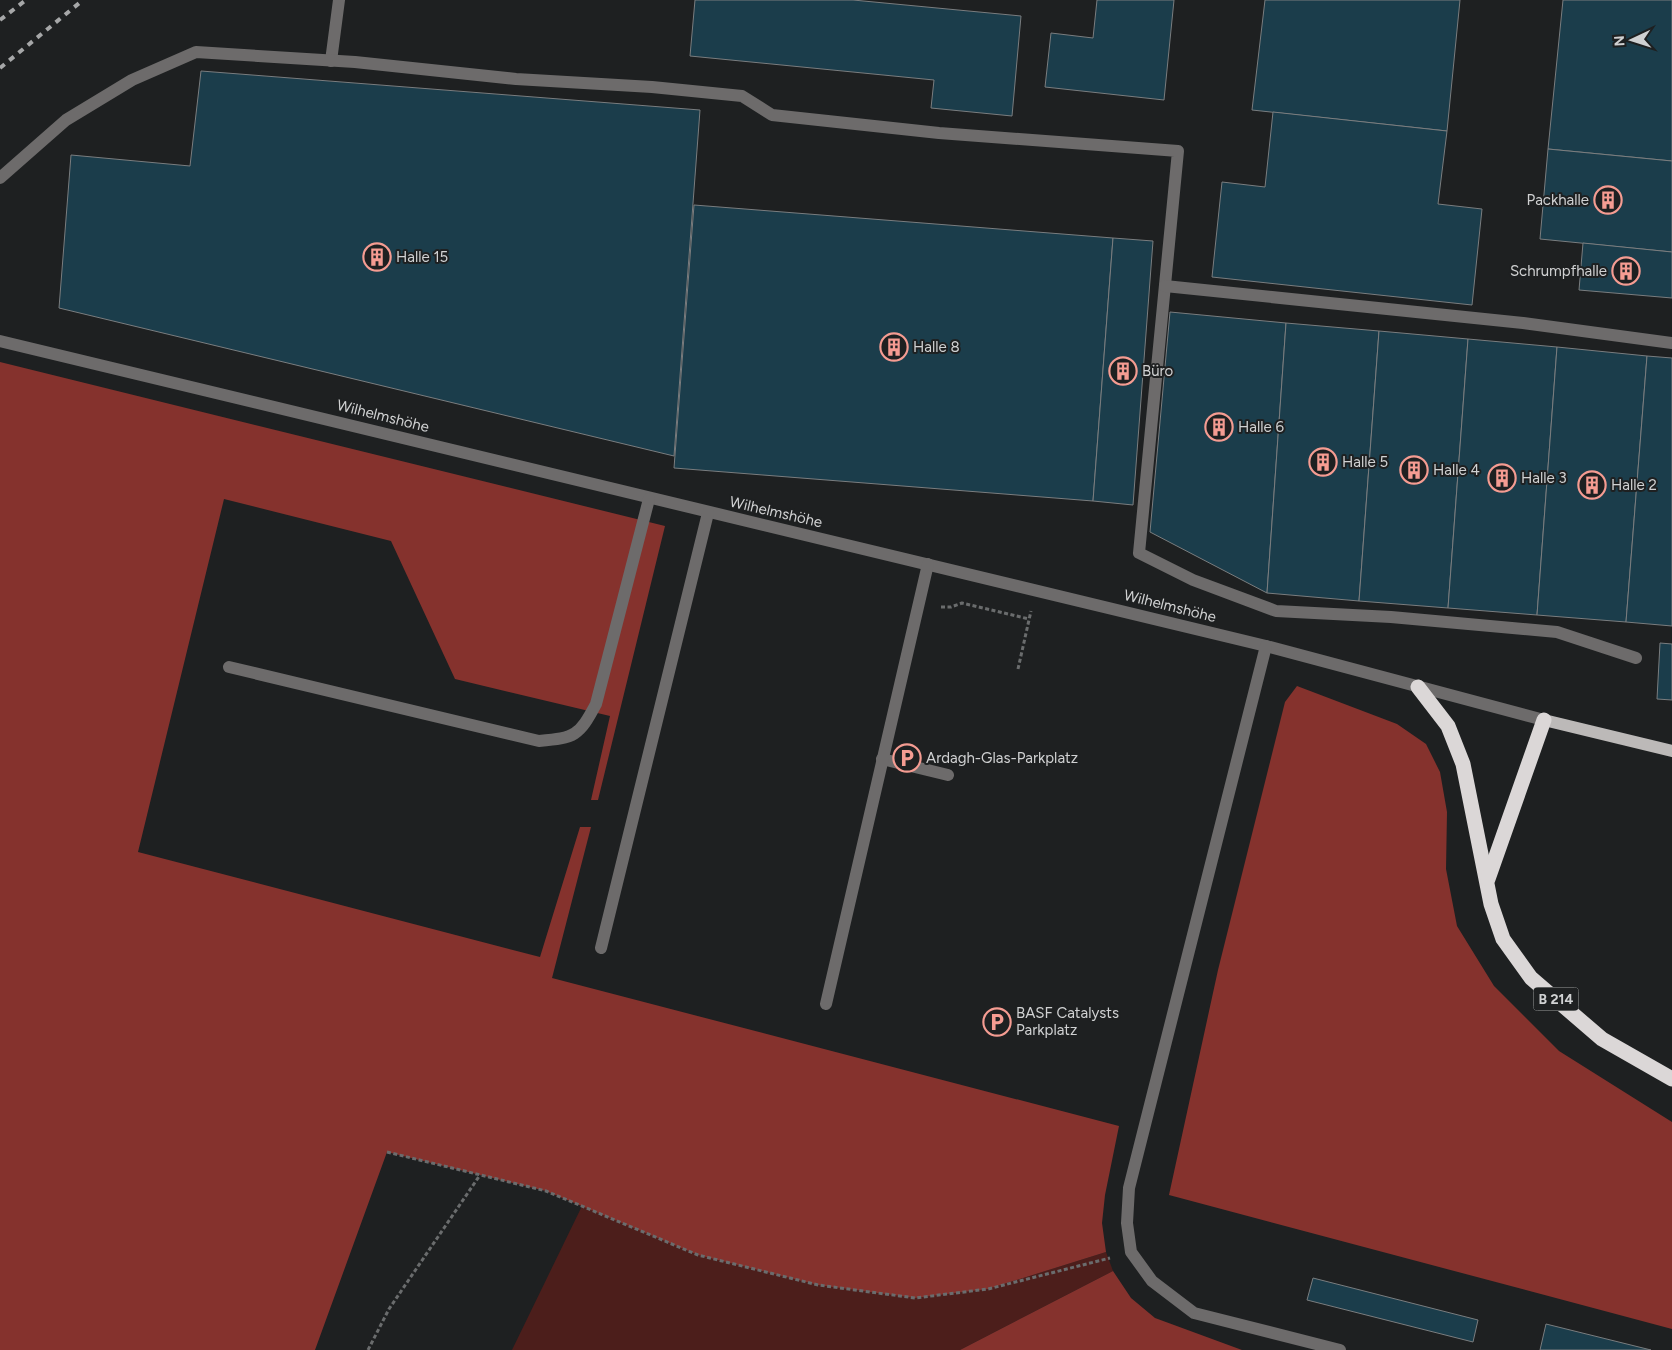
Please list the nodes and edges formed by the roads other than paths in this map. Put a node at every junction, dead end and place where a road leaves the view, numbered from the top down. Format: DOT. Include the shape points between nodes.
graph roads {
  1 [pos="338,0"];
  2 [pos="331,61"];
  3 [pos="0,178"];
  4 [pos="1165,286"];
  5 [pos="0,341"];
  6 [pos="1672,343"];
  7 [pos="649,499"];
  8 [pos="708,513"];
  9 [pos="928,564"];
  10 [pos="1266,646"];
  11 [pos="1636,658"];
  12 [pos="229,667"];
  13 [pos="1418,687"];
  14 [pos="1544,720"];
  15 [pos="1672,751"];
  16 [pos="882,759"];
  17 [pos="948,775"];
  18 [pos="1488,880"];
  19 [pos="601,948"];
  20 [pos="826,1004"];
  21 [pos="1672,1079"];
  22 [pos="1340,1350"];
  1 -- 2 [label="street"];
  2 -- 3 [label="street" via="196,52 132,80 66,120"];
  2 -- 4 [label="street" via="742,96 772,115 938,133 1178,152"];
  4 -- 6 [label="street" via="1523,322"];
  4 -- 11 [label="street" via="1139,553 1193,580 1276,610 1557,632"];
  5 -- 7 [label="street, Wilhelmshöhe"];
  7 -- 8 [label="street, Wilhelmshöhe"];
  7 -- 12 [label="street" via="596,704 583,728 566,738 539,741 500,733"];
  8 -- 9 [label="street, Wilhelmshöhe"];
  8 -- 19 [label="street"];
  9 -- 10 [label="street, Wilhelmshöhe"];
  9 -- 16 [label="street"];
  10 -- 13 [label="street, Wilhelmshöhe"];
  10 -- 22 [label="street" via="1129,1188 1127,1223 1131,1252 1152,1281 1194,1313"];
  13 -- 14 [label="street, Wilhelmshöhe"];
  13 -- 18 [label="highway, B 214" via="1448,726 1463,764"];
  14 -- 15 [label="main road"];
  14 -- 18 [label="highway, B 214"];
  16 -- 17 [label="street"];
  16 -- 20 [label="street"];
  18 -- 21 [label="highway, B 214" via="1491,904 1503,939 1531,978 1602,1039"];
}
